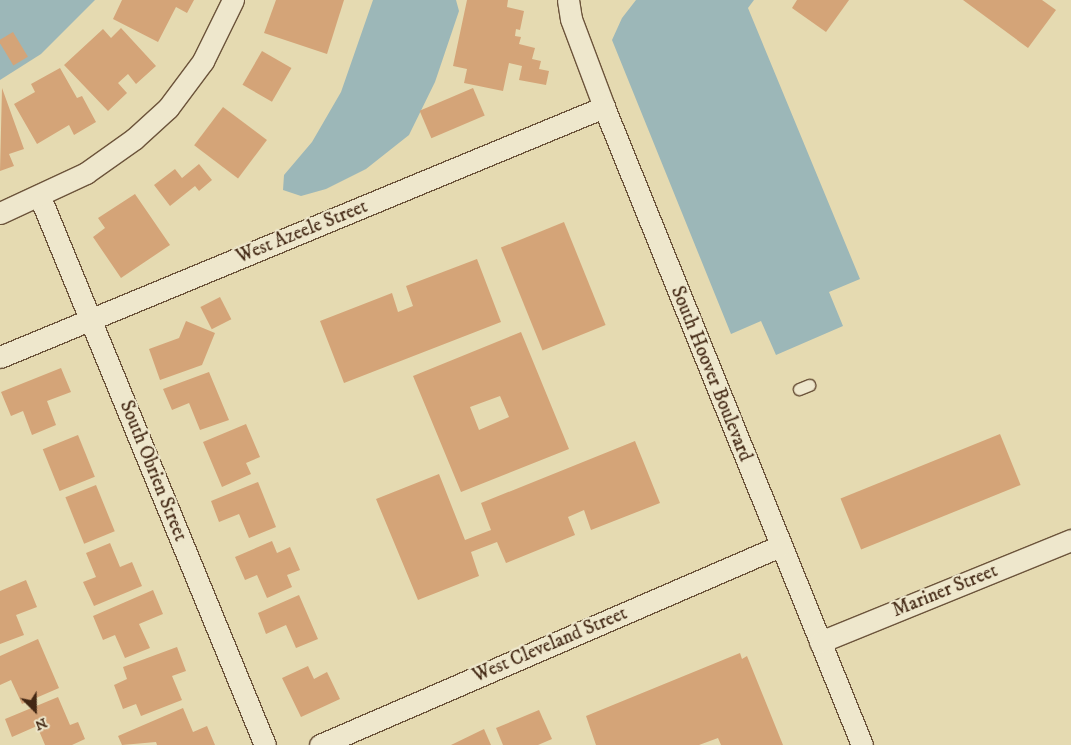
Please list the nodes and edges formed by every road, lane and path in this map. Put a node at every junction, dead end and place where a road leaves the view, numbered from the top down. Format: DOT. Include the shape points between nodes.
graph roads {
  1 [pos="233,0"];
  2 [pos="568,0"];
  3 [pos="604,107"];
  4 [pos="40,196"];
  5 [pos="0,213"];
  6 [pos="90,319"];
  7 [pos="0,357"];
  8 [pos="1071,540"];
  9 [pos="780,546"];
  10 [pos="820,642"];
  11 [pos="265,745"];
  12 [pos="320,745"];
  13 [pos="862,745"];
  1 -- 4 [label="street" via="203,62 168,108 134,139 86,172"];
  2 -- 3 [label="street, South Hoover Boulevard" via="571,19"];
  3 -- 6 [label="street, West Azeele Street"];
  3 -- 9 [label="street, South Hoover Boulevard"];
  4 -- 5 [label="street"];
  4 -- 6 [label="street, South Obrien Street"];
  6 -- 7 [label="street, West Azeele Street"];
  6 -- 11 [label="street, South Obrien Street"];
  8 -- 10 [label="street, Mariner Street"];
  9 -- 10 [label="street, South Hoover Boulevard"];
  9 -- 12 [label="street, West Cleveland Street"];
  10 -- 13 [label="street, South Hoover Boulevard"];
}
